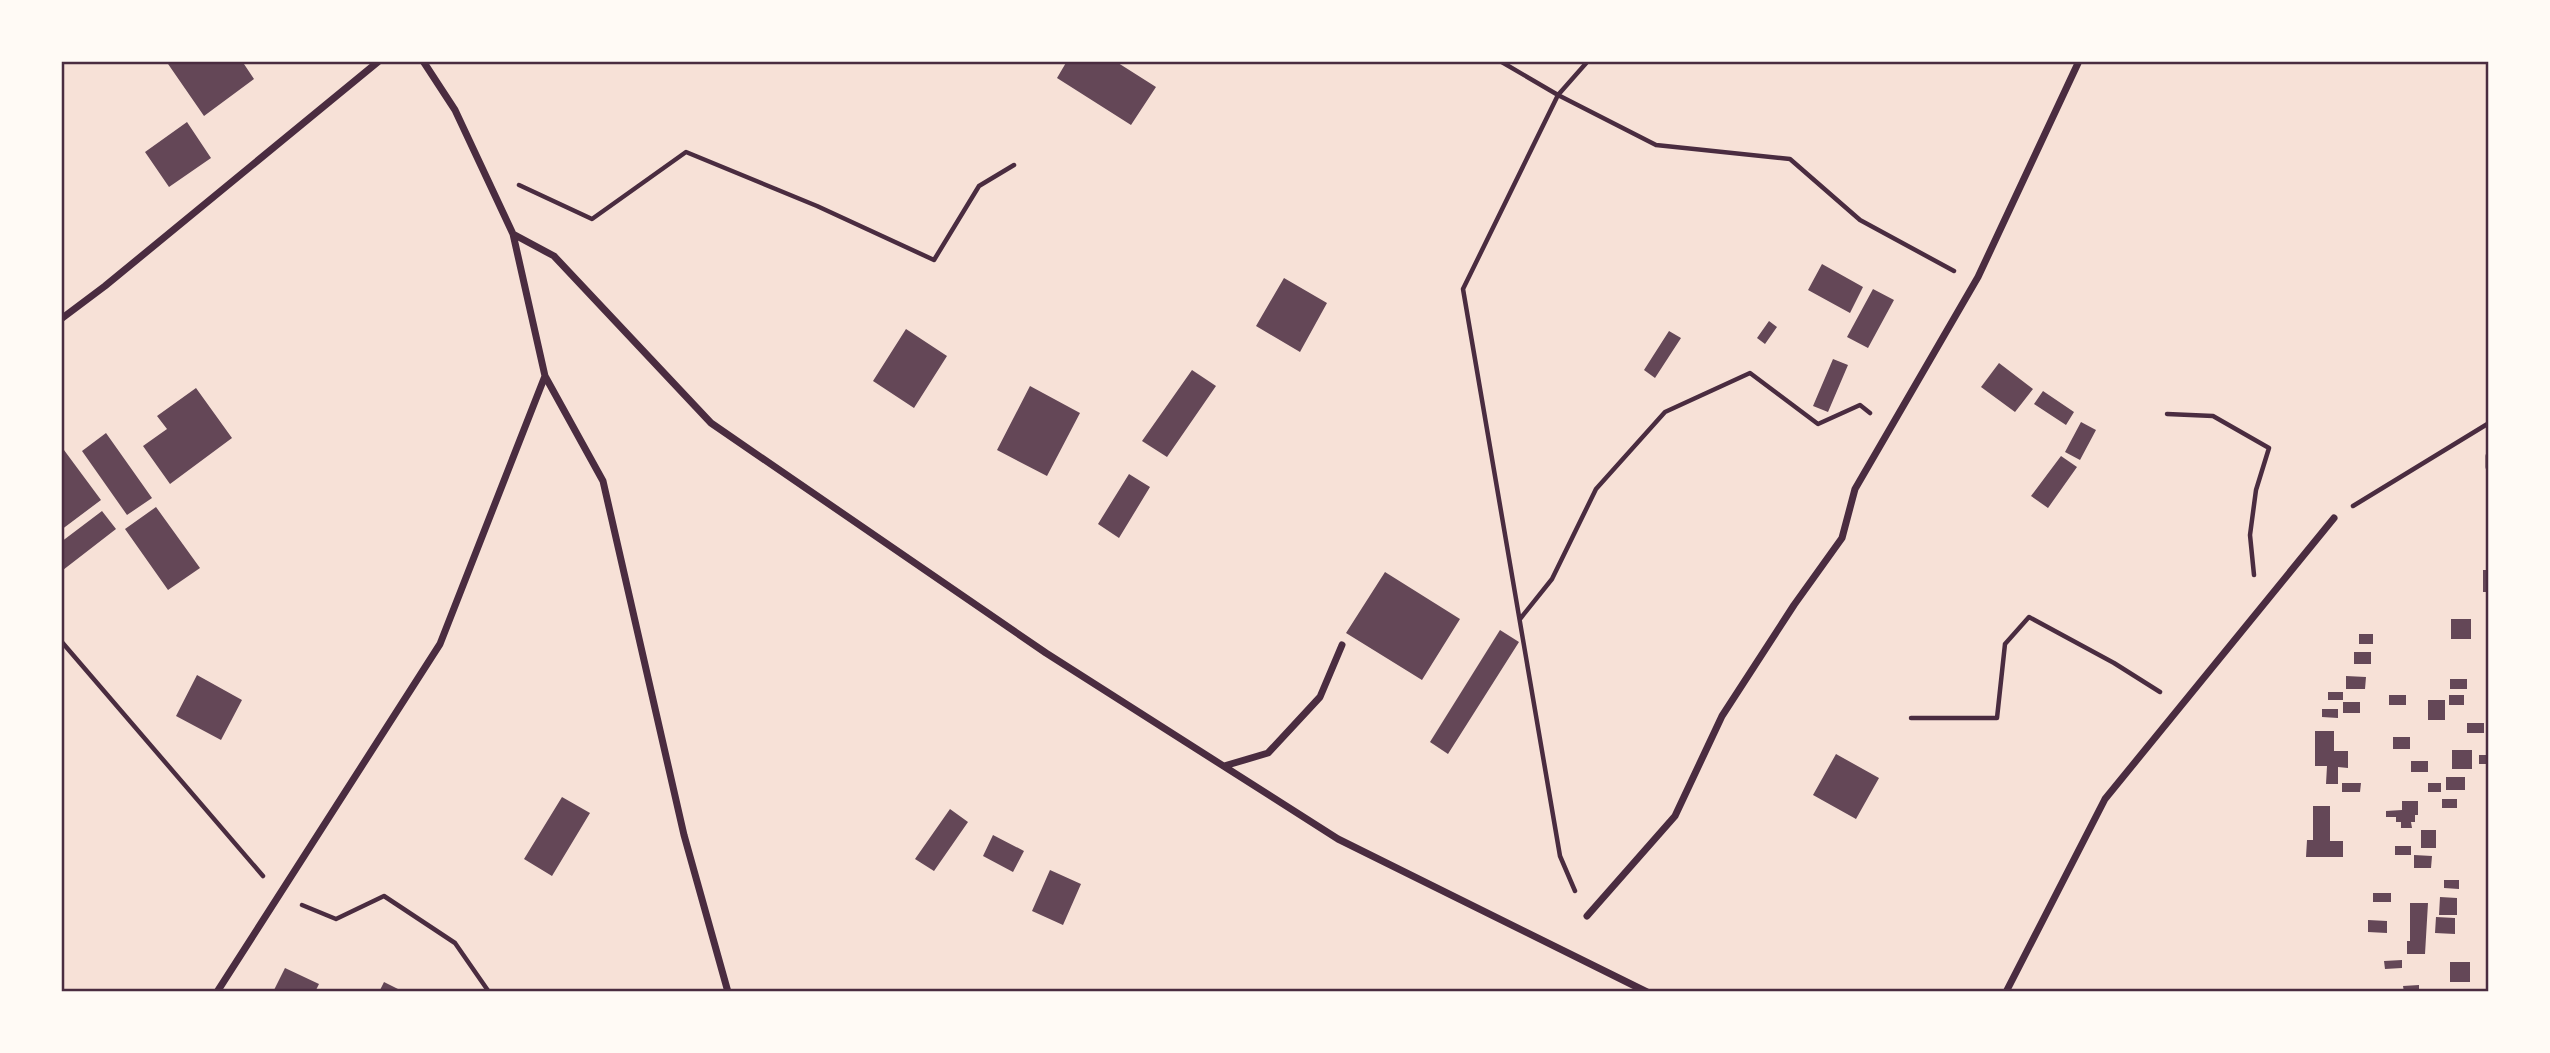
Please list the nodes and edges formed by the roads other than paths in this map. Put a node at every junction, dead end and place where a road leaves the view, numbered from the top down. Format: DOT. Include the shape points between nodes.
graph roads {
  1 [pos="379,61"];
  2 [pos="423,61"];
  3 [pos="2079,61"];
  4 [pos="513,234"];
  5 [pos="61,319"];
  6 [pos="545,376"];
  7 [pos="2489,456"];
  8 [pos="2489,467"];
  9 [pos="2334,518"];
  10 [pos="1342,645"];
  11 [pos="1224,766"];
  12 [pos="1587,916"];
  13 [pos="217,992"];
  14 [pos="728,992"];
  15 [pos="1647,992"];
  16 [pos="2006,992"];
  1 -- 5 [label="street"];
  2 -- 4 [label="street" via="454,110"];
  3 -- 12 [label="street" via="1979,277 1855,489 1842,538 1722,716 1675,816"];
  4 -- 6 [label="street"];
  4 -- 11 [label="street" via="554,256 711,423 1046,653"];
  6 -- 13 [label="street" via="440,644"];
  6 -- 14 [label="street" via="603,481 684,835"];
  7 -- 8 [label="street"];
  9 -- 16 [label="street" via="2105,799"];
  10 -- 11 [label="street" via="1320,697 1268,753"];
  11 -- 15 [label="street" via="1338,839"];
}
